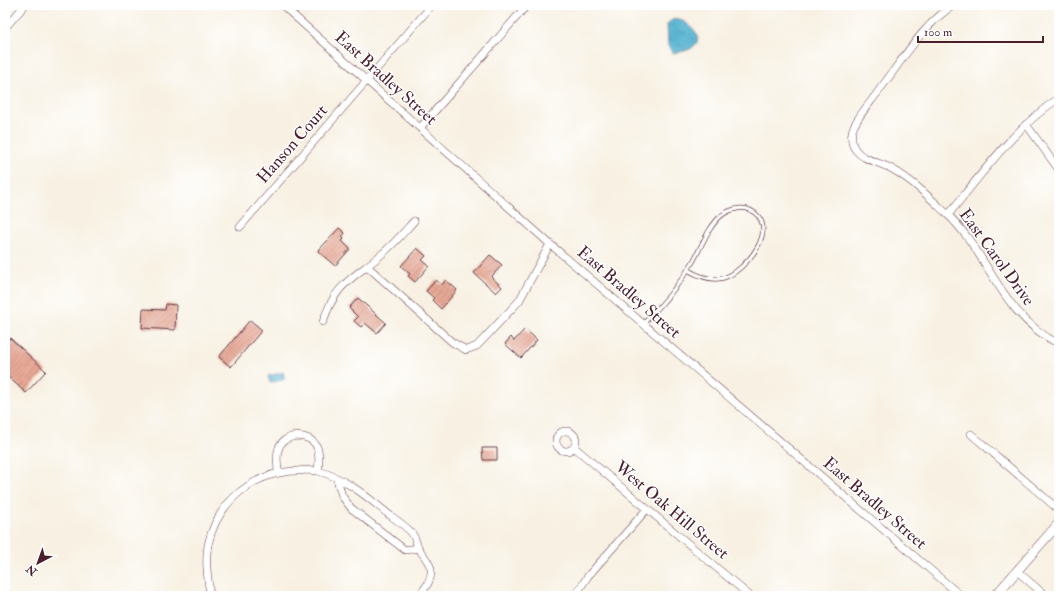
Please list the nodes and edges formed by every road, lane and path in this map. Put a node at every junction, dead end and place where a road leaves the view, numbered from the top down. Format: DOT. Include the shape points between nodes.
graph roads {
  1 [pos="25,5"];
  2 [pos="282,5"];
  3 [pos="432,5"];
  4 [pos="527,5"];
  5 [pos="954,5"];
  6 [pos="5,28"];
  7 [pos="366,81"];
  8 [pos="1059,98"];
  9 [pos="1026,124"];
  10 [pos="420,128"];
  11 [pos="1059,170"];
  12 [pos="948,215"];
  13 [pos="414,221"];
  14 [pos="240,227"];
  15 [pos="550,244"];
  16 [pos="368,266"];
  17 [pos="688,270"];
  18 [pos="323,322"];
  19 [pos="643,324"];
  20 [pos="1059,344"];
  21 [pos="971,434"];
  22 [pos="574,447"];
  23 [pos="318,471"];
  24 [pos="278,473"];
  25 [pos="337,479"];
  26 [pos="647,509"];
  27 [pos="1059,510"];
  28 [pos="1058,525"];
  29 [pos="418,548"];
  30 [pos="1018,572"];
  31 [pos="210,596"];
  32 [pos="419,596"];
  33 [pos="575,596"];
  34 [pos="750,596"];
  35 [pos="961,596"];
  36 [pos="995,596"];
  37 [pos="1046,596"];
  1 -- 6 [label="street"];
  2 -- 7 [label="street, East Bradley Street"];
  3 -- 7 [label="street, Hanson Court"];
  4 -- 10 [label="street"];
  5 -- 12 [label="street, East Carol Drive" via="934,21 921,36 861,115 852,133 853,147 862,156 905,177"];
  7 -- 10 [label="street, East Bradley Street"];
  7 -- 14 [label="street, Hanson Court"];
  8 -- 9 [label="street"];
  9 -- 11 [label="street"];
  9 -- 12 [label="street"];
  10 -- 15 [label="street, East Bradley Street"];
  12 -- 20 [label="street, East Carol Drive" via="962,231 1016,311 1030,326"];
  13 -- 16 [label="street"];
  15 -- 16 [label="street" via="519,301 477,346 466,350 452,342"];
  15 -- 19 [label="street, East Bradley Street"];
  16 -- 18 [label="street" via="346,281 336,293 328,305"];
  17 -- 17 [label="lane" via="722,215 747,208 759,218 763,233 761,240 754,253 741,267 723,278 713,279"];
  17 -- 19 [label="lane" via="658,310"];
  19 -- 35 [label="street, East Bradley Street"];
  21 -- 27 [label="street"];
  22 -- 26 [label="street, West Oak Hill Street"];
  23 -- 24 [label="street"];
  23 -- 24 [label="street" via="319,456 316,446 310,439 302,436 290,437 282,442 278,451"];
  23 -- 25 [label="street"];
  24 -- 31 [label="street" via="246,486 222,510 216,520 206,562"];
  25 -- 29 [label="street" via="351,484 412,533"];
  25 -- 29 [label="street" via="342,496 351,508 405,550"];
  26 -- 33 [label="street" via="588,576"];
  26 -- 34 [label="street, West Oak Hill Street"];
  28 -- 30 [label="street"];
  29 -- 32 [label="street" via="431,570 428,585"];
  30 -- 36 [label="street"];
  30 -- 37 [label="street"];
}
